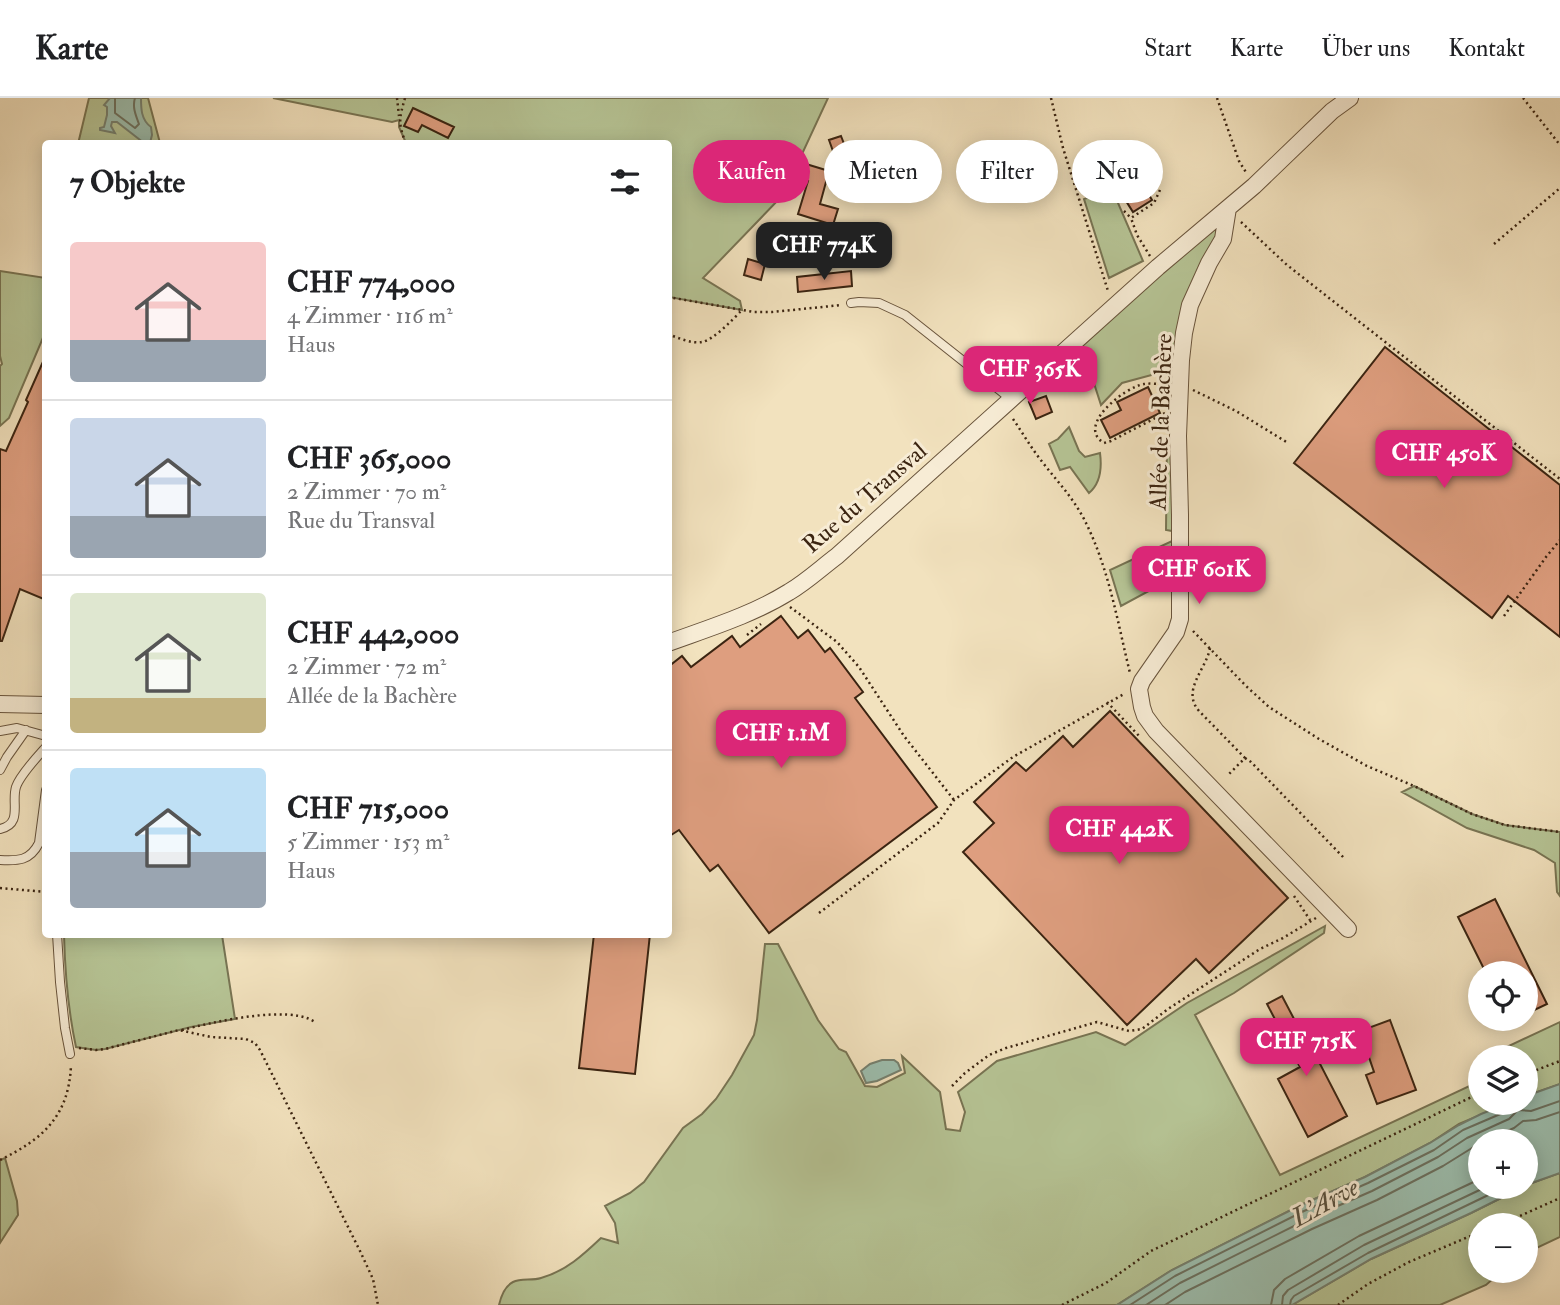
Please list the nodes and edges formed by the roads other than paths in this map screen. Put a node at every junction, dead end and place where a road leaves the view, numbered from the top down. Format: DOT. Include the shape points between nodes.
graph roads {
  1 [pos="1350,98"];
  2 [pos="1228,208"];
  3 [pos="851,303"];
  4 [pos="1007,402"];
  5 [pos="672,642"];
  6 [pos="4,699"];
  7 [pos="42,704"];
  8 [pos="26,730"];
  9 [pos="0,731"];
  10 [pos="42,735"];
  11 [pos="42,752"];
  12 [pos="0,770"];
  13 [pos="42,816"];
  14 [pos="0,829"];
  15 [pos="0,860"];
  16 [pos="1348,929"];
  17 [pos="57,938"];
  18 [pos="69,1050"];
  1 -- 2 [label="street, Rue du Transval"];
  2 -- 4 [label="street, Rue du Transval"];
  2 -- 16 [label="street, Allée de la Bachère" via="1223,239 1190,305 1184,333 1178,436 1180,619 1147,672 1140,698 1156,731"];
  3 -- 4 [label="lane" via="879,303 905,315"];
  4 -- 5 [label="street, Rue du Transval" via="795,589"];
  6 -- 7 [label="street"];
  8 -- 9 [label="lane"];
  8 -- 10 [label="lane"];
  8 -- 12 [label="lane"];
  11 -- 14 [label="lane" via="17,786 13,821"];
  13 -- 15 [label="lane" via="36,849 22,860"];
  17 -- 18 [label="lane"];
}
